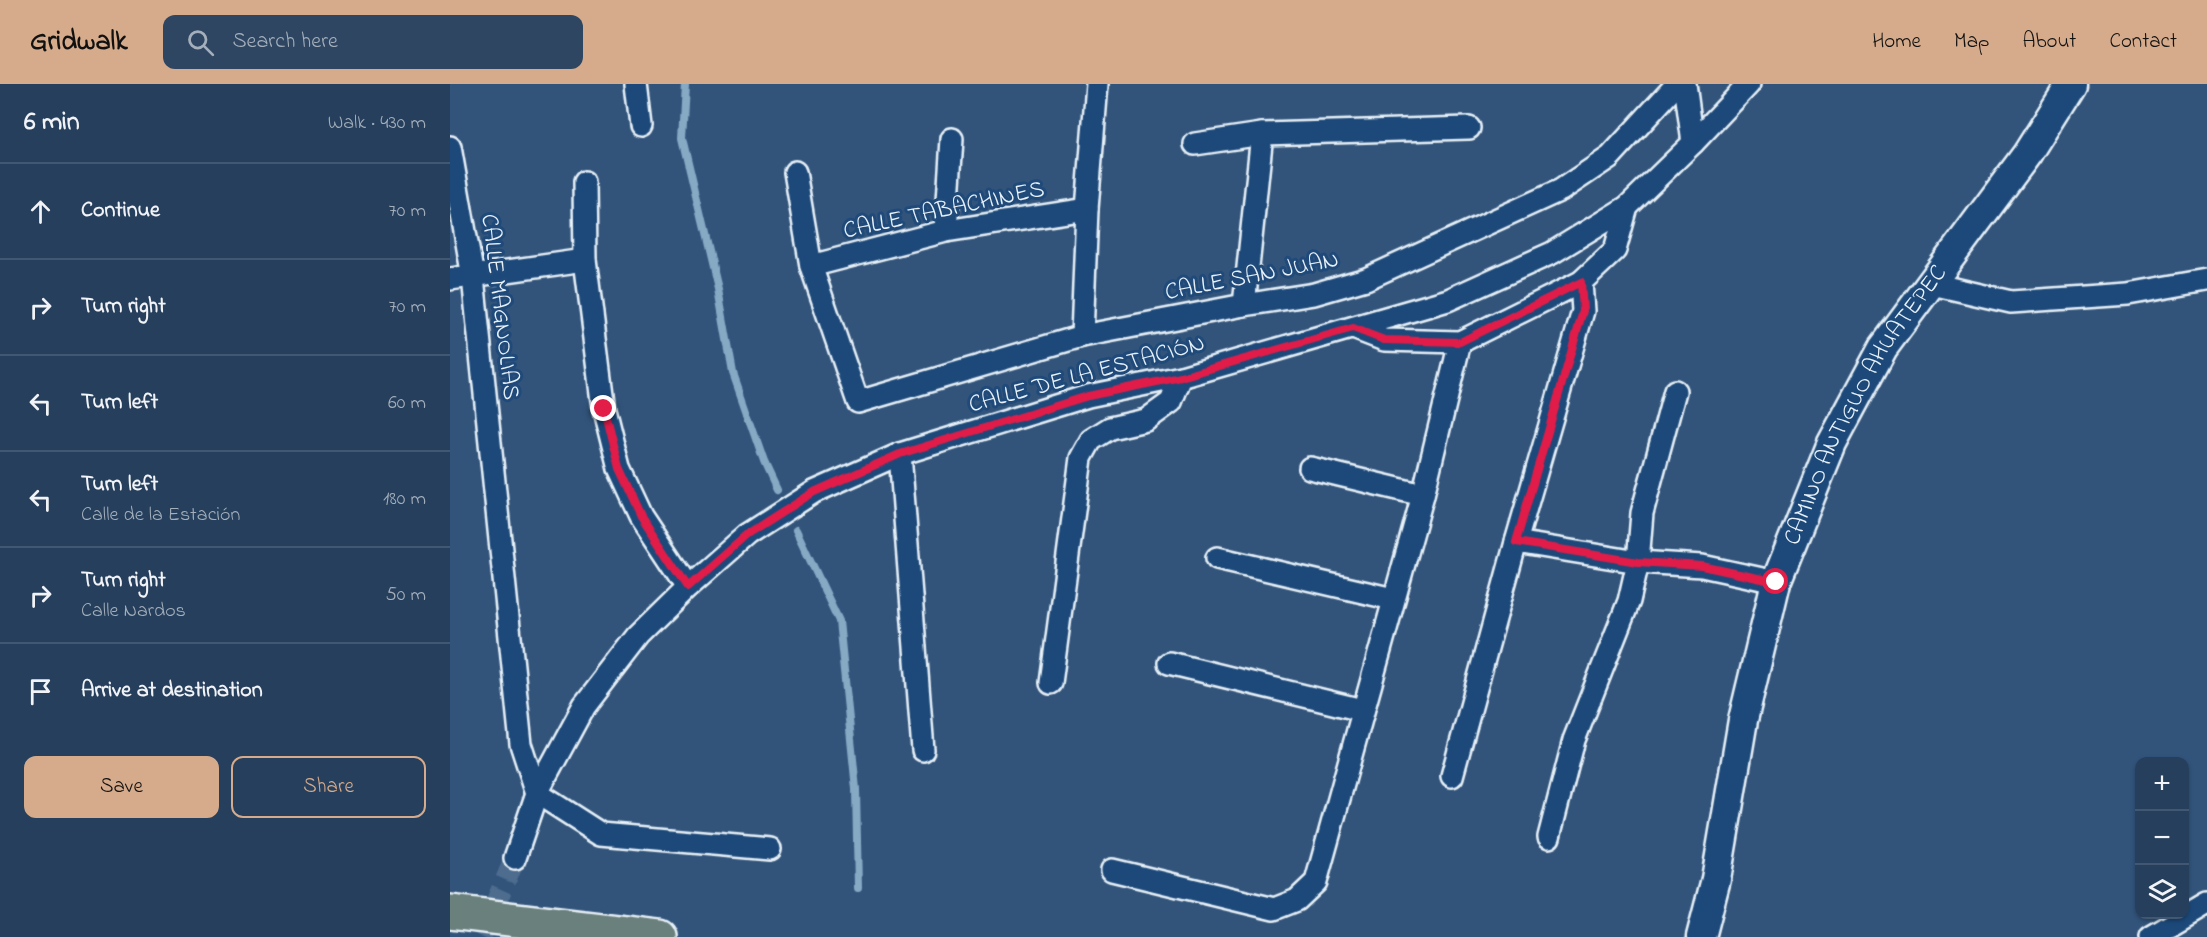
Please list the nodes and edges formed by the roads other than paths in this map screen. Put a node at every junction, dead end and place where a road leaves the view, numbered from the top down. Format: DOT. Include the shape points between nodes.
graph roads {
  1 [pos="636,84"];
  2 [pos="1097,84"];
  3 [pos="1677,84"];
  4 [pos="1685,84"];
  5 [pos="1749,84"];
  6 [pos="2071,84"];
  7 [pos="641,126"];
  8 [pos="1469,128"];
  9 [pos="1262,134"];
  10 [pos="952,140"];
  11 [pos="1693,143"];
  12 [pos="1195,144"];
  13 [pos="450,147"];
  14 [pos="795,172"];
  15 [pos="584,182"];
  16 [pos="1627,207"];
  17 [pos="1087,209"];
  18 [pos="946,231"];
  19 [pos="585,260"];
  20 [pos="811,266"];
  21 [pos="473,277"];
  22 [pos="450,279"];
  23 [pos="2207,280"];
  24 [pos="1581,282"];
  25 [pos="1932,284"];
  26 [pos="1244,304"];
  27 [pos="1353,328"];
  28 [pos="1082,336"];
  29 [pos="1460,342"];
  30 [pos="1181,377"];
  31 [pos="1676,391"];
  32 [pos="900,454"];
  33 [pos="1310,468"];
  34 [pos="1423,495"];
  35 [pos="1516,542"];
  36 [pos="1217,558"];
  37 [pos="1638,562"];
  38 [pos="1776,582"];
  39 [pos="688,587"];
  40 [pos="1393,599"];
  41 [pos="1169,663"];
  42 [pos="1051,683"];
  43 [pos="1362,710"];
  44 [pos="923,750"];
  45 [pos="1452,776"];
  46 [pos="537,793"];
  47 [pos="1549,837"];
  48 [pos="770,849"];
  49 [pos="515,858"];
  50 [pos="1113,870"];
  51 [pos="2207,904"];
  52 [pos="450,912"];
  53 [pos="660,937"];
  54 [pos="1701,937"];
  55 [pos="2151,937"];
  1 -- 7 [label="street"];
  2 -- 17 [label="street"];
  3 -- 26 [label="street, CALLE SAN JUAN" via="1610,157 1561,190 1366,279 1314,294"];
  4 -- 11 [label="street"];
  5 -- 11 [label="street, CALLE DE LA ESTACIÓN"];
  6 -- 25 [label="street, CAMINO ANTIGUO AHUATEPEC" via="2027,154"];
  8 -- 9 [label="street"];
  9 -- 12 [label="street"];
  9 -- 26 [label="street"];
  10 -- 18 [label="street"];
  11 -- 16 [label="street, CALLE DE LA ESTACIÓN"];
  13 -- 21 [label="street, CALLE MAGNOLIAS"];
  14 -- 20 [label="street"];
  15 -- 19 [label="street"];
  16 -- 24 [label="street" via="1615,250"];
  16 -- 27 [label="street, CALLE DE LA ESTACIÓN" via="1552,253 1448,300"];
  17 -- 18 [label="street, CALLE TABACHINES"];
  17 -- 28 [label="street"];
  18 -- 20 [label="street, CALLE TABACHINES"];
  19 -- 21 [label="street"];
  19 -- 39 [label="street" via="604,409 619,469 641,516"];
  20 -- 28 [label="street, CALLE SAN JUAN" via="858,402"];
  21 -- 22 [label="street"];
  21 -- 46 [label="street, CALLE MAGNOLIAS" via="521,744"];
  23 -- 25 [label="street" via="2128,294 2011,302"];
  24 -- 29 [label="street"];
  24 -- 35 [label="street" via="1583,311"];
  25 -- 38 [label="street, CAMINO ANTIGUO AHUATEPEC" via="1883,348 1832,443"];
  26 -- 28 [label="street, CALLE SAN JUAN"];
  27 -- 29 [label="street" via="1384,340"];
  27 -- 30 [label="street, CALLE DE LA ESTACIÓN"];
  29 -- 34 [label="street"];
  30 -- 32 [label="street, CALLE DE LA ESTACIÓN" via="1088,396"];
  30 -- 42 [label="street" via="1171,402 1146,420 1110,429 1091,440 1081,458"];
  31 -- 37 [label="street" via="1642,513"];
  32 -- 39 [label="street, CALLE DE LA ESTACIÓN" via="814,492 747,535"];
  32 -- 44 [label="street"];
  33 -- 34 [label="street"];
  34 -- 40 [label="street"];
  35 -- 37 [label="street"];
  35 -- 45 [label="street"];
  36 -- 40 [label="street"];
  37 -- 38 [label="street" via="1702,566"];
  37 -- 47 [label="street" via="1629,601 1574,740"];
  38 -- 54 [label="street, CAMINO ANTIGUO AHUATEPEC" via="1743,720 1716,879"];
  39 -- 46 [label="street, CALLE DE LA ESTACIÓN" via="638,636 584,706"];
  40 -- 43 [label="street"];
  41 -- 43 [label="street"];
  43 -- 50 [label="street" via="1316,882 1297,900 1274,909"];
  46 -- 48 [label="street" via="601,834"];
  46 -- 49 [label="street, CALLE DE LA ESTACIÓN"];
  51 -- 55 [label="street"];
  52 -- 53 [label="highway"];
}
